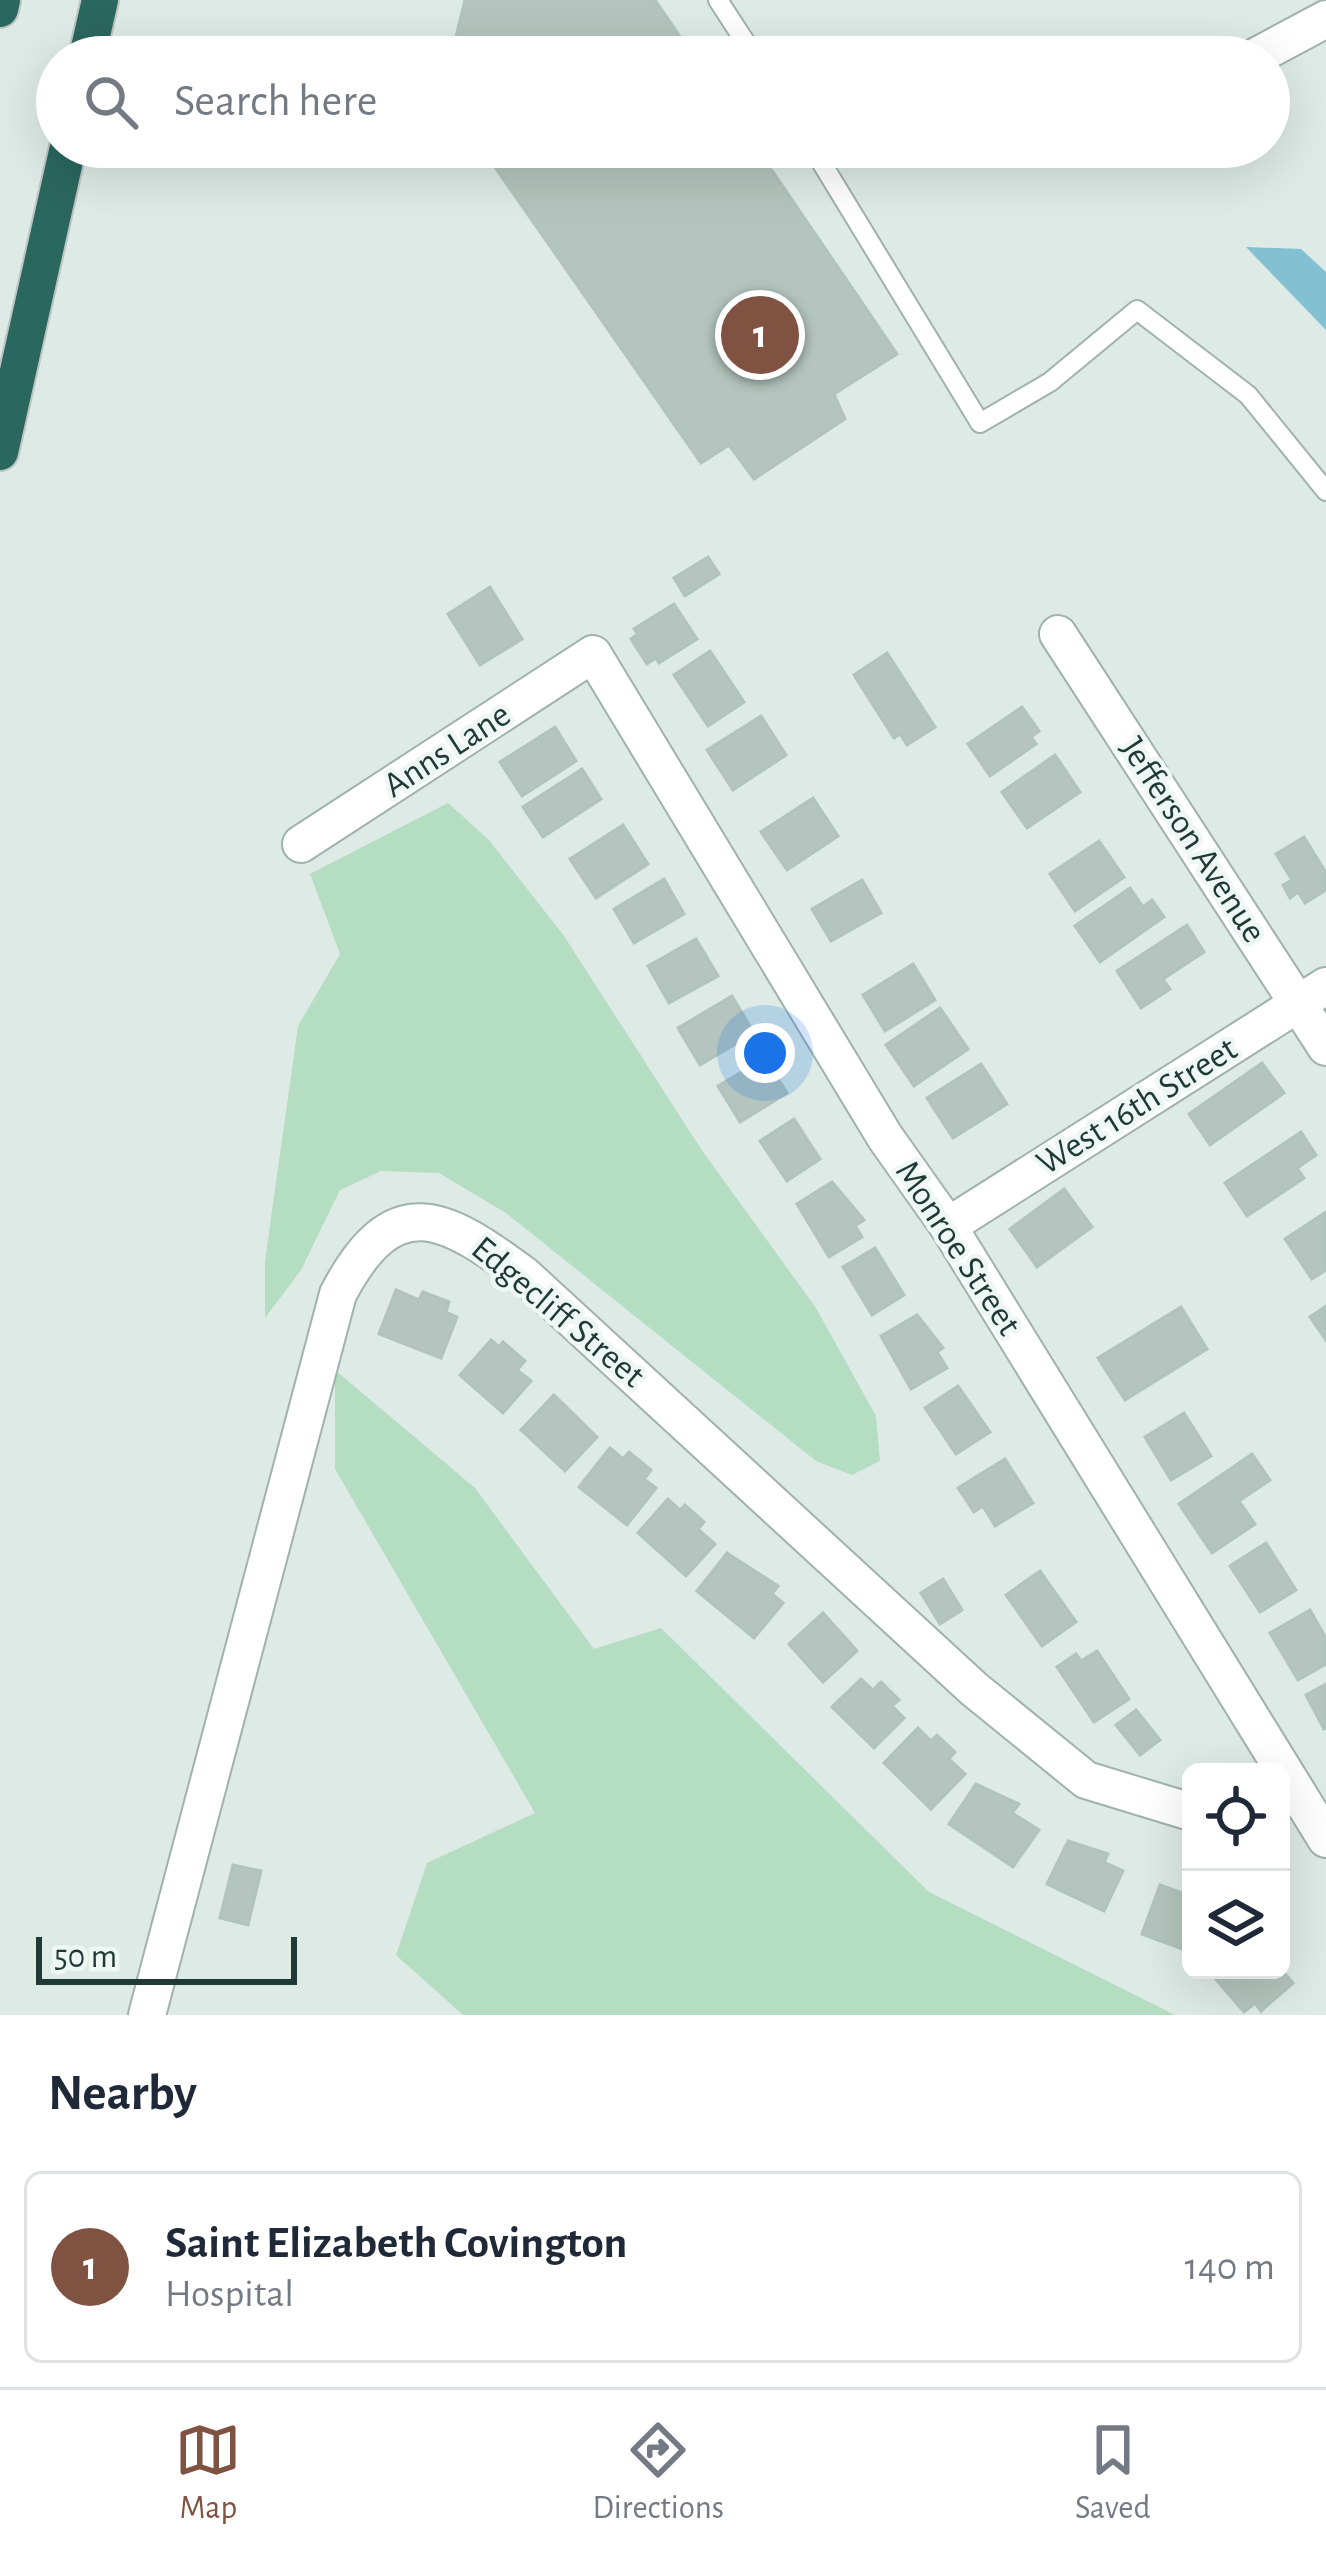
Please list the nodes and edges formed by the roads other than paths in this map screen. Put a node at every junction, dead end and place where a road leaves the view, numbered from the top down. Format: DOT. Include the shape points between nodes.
graph roads {
  1 [pos="2,0"];
  2 [pos="718,0"];
  3 [pos="100,5"];
  4 [pos="0,9"];
  5 [pos="1326,19"];
  6 [pos="93,36"];
  7 [pos="741,36"];
  8 [pos="1290,38"];
  9 [pos="63,168"];
  10 [pos="825,168"];
  11 [pos="0,452"];
  12 [pos="1326,491"];
  13 [pos="1058,634"];
  14 [pos="593,654"];
  15 [pos="301,844"];
  16 [pos="1313,994"];
  17 [pos="1326,1047"];
  18 [pos="948,1226"];
  19 [pos="1182,1810"];
  20 [pos="1307,1827"];
  21 [pos="147,2015"];
  1 -- 4 [label="highway"];
  2 -- 7 [label="lane"];
  3 -- 6 [label="highway"];
  5 -- 8 [label="street"];
  9 -- 11 [label="highway"];
  10 -- 12 [label="lane" via="980,423 1050,382 1137,310 1248,395"];
  13 -- 16 [label="street, Jefferson Avenue"];
  14 -- 15 [label="street, Anns Lane"];
  14 -- 18 [label="street, Monroe Street" via="885,1137"];
  16 -- 17 [label="street, Jefferson Avenue"];
  16 -- 18 [label="street, West 16th Street"];
  18 -- 20 [label="street, Monroe Street"];
  19 -- 21 [label="street, Edgecliff Street" via="1086,1780 974,1689 524,1275 447,1224 409,1223 359,1255 338,1294"];
}
